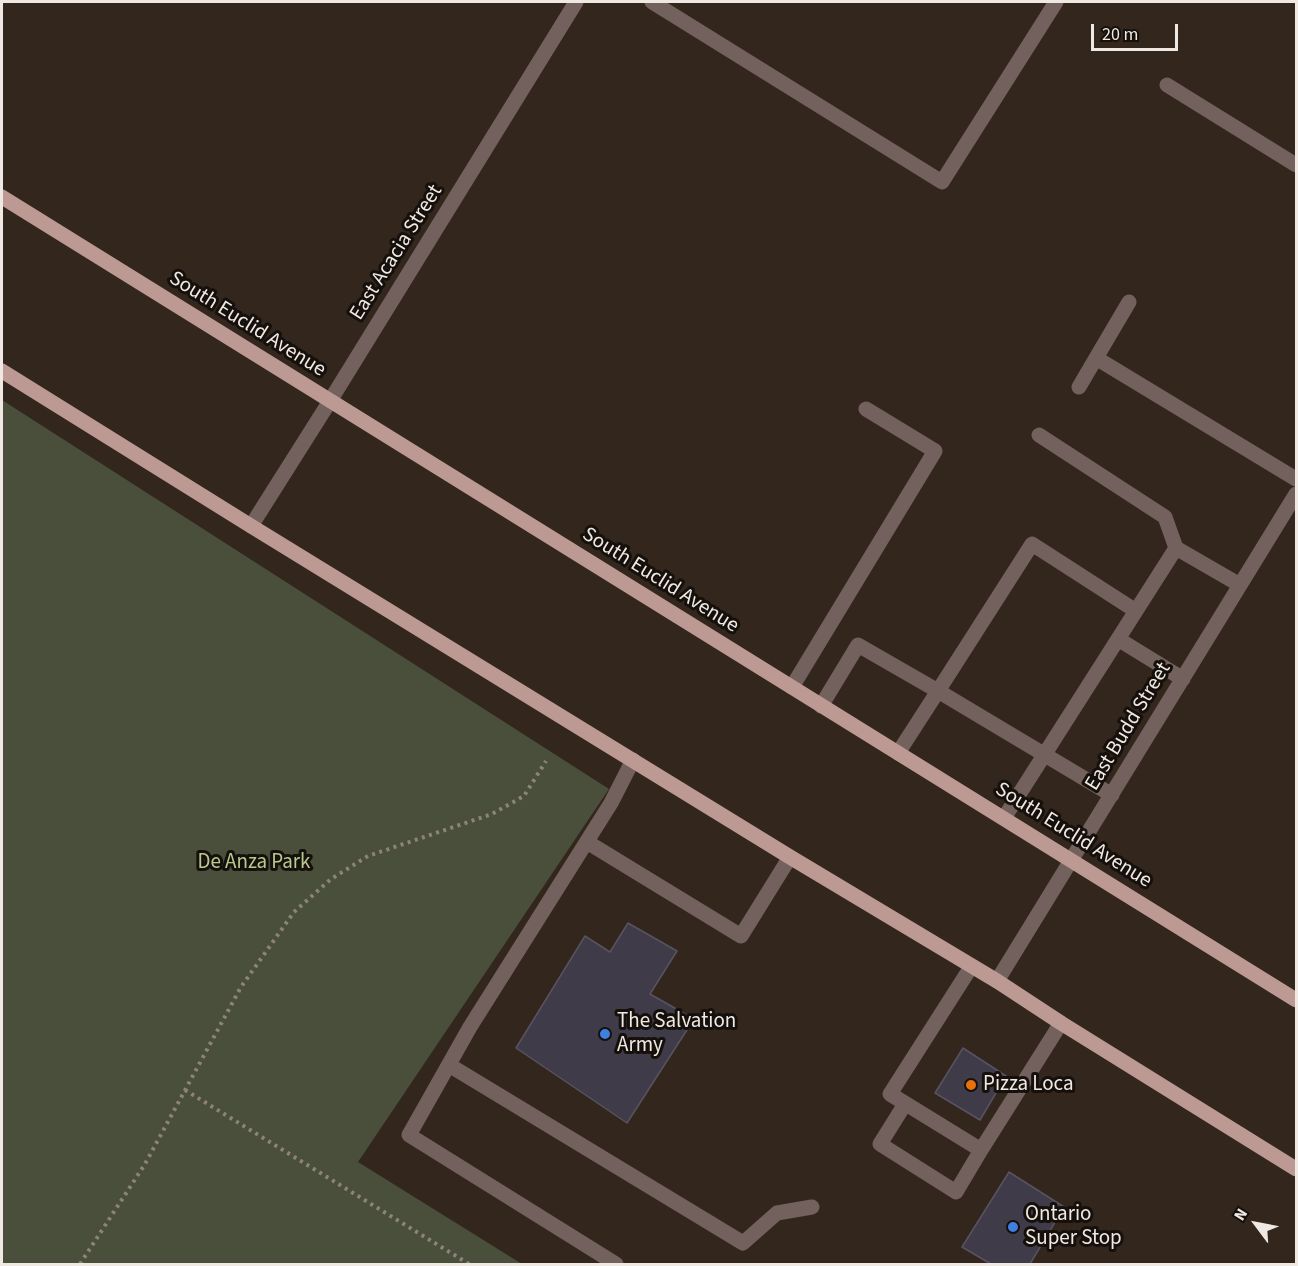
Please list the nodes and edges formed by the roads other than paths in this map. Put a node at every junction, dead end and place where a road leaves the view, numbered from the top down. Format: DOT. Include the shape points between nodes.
graph roads {
  1 [pos="576,2"];
  2 [pos="652,2"];
  3 [pos="1056,2"];
  4 [pos="1167,85"];
  5 [pos="1296,165"];
  6 [pos="2,197"];
  7 [pos="1129,302"];
  8 [pos="1096,358"];
  9 [pos="2,370"];
  10 [pos="1079,387"];
  11 [pos="330,402"];
  12 [pos="866,409"];
  13 [pos="1039,435"];
  14 [pos="1296,479"];
  15 [pos="1296,494"];
  16 [pos="251,526"];
  17 [pos="1176,548"];
  18 [pos="1240,585"];
  19 [pos="1136,610"];
  20 [pos="1118,639"];
  21 [pos="1183,679"];
  22 [pos="792,687"];
  23 [pos="938,691"];
  24 [pos="821,705"];
  25 [pos="898,753"];
  26 [pos="1044,754"];
  27 [pos="633,760"];
  28 [pos="1112,795"];
  29 [pos="1004,818"];
  30 [pos="587,842"];
  31 [pos="790,857"];
  32 [pos="1071,860"];
  33 [pos="971,967"];
  34 [pos="997,981"];
  35 [pos="1296,1000"];
  36 [pos="1061,1023"];
  37 [pos="449,1065"];
  38 [pos="905,1104"];
  39 [pos="981,1150"];
  40 [pos="1296,1169"];
  41 [pos="812,1207"];
  42 [pos="616,1264"];
  1 -- 11 [label="street, East Acacia Street"];
  2 -- 3 [label="street" via="942,182"];
  4 -- 5 [label="street"];
  6 -- 11 [label="main road, South Euclid Avenue"];
  7 -- 8 [label="street"];
  8 -- 10 [label="street"];
  8 -- 14 [label="street"];
  9 -- 16 [label="main road"];
  11 -- 16 [label="street, East Acacia Street"];
  11 -- 22 [label="main road, South Euclid Avenue"];
  12 -- 22 [label="street" via="935,451"];
  13 -- 17 [label="street" via="1165,517"];
  15 -- 18 [label="street, East Budd Street"];
  16 -- 27 [label="main road"];
  17 -- 18 [label="street"];
  17 -- 19 [label="street"];
  18 -- 21 [label="street, East Budd Street"];
  19 -- 20 [label="street"];
  19 -- 23 [label="street" via="1032,544"];
  20 -- 21 [label="street"];
  20 -- 26 [label="street"];
  21 -- 28 [label="street, East Budd Street"];
  22 -- 24 [label="main road, South Euclid Avenue"];
  23 -- 24 [label="street" via="858,645"];
  23 -- 25 [label="street"];
  23 -- 26 [label="street"];
  24 -- 25 [label="main road, South Euclid Avenue"];
  25 -- 29 [label="main road, South Euclid Avenue"];
  26 -- 28 [label="street"];
  26 -- 29 [label="street"];
  27 -- 30 [label="street"];
  27 -- 31 [label="main road"];
  28 -- 32 [label="street, East Budd Street"];
  29 -- 32 [label="main road, South Euclid Avenue"];
  30 -- 31 [label="street" via="741,936"];
  30 -- 37 [label="street"];
  31 -- 33 [label="main road"];
  32 -- 34 [label="street, East Budd Street"];
  32 -- 35 [label="main road, South Euclid Avenue"];
  33 -- 34 [label="main road"];
  33 -- 38 [label="street" via="890,1094"];
  34 -- 36 [label="main road"];
  36 -- 39 [label="street"];
  36 -- 40 [label="main road"];
  37 -- 41 [label="street" via="743,1243 777,1213"];
  37 -- 42 [label="street" via="409,1135"];
  38 -- 39 [label="street"];
  38 -- 39 [label="street" via="880,1144 956,1192"];
}
